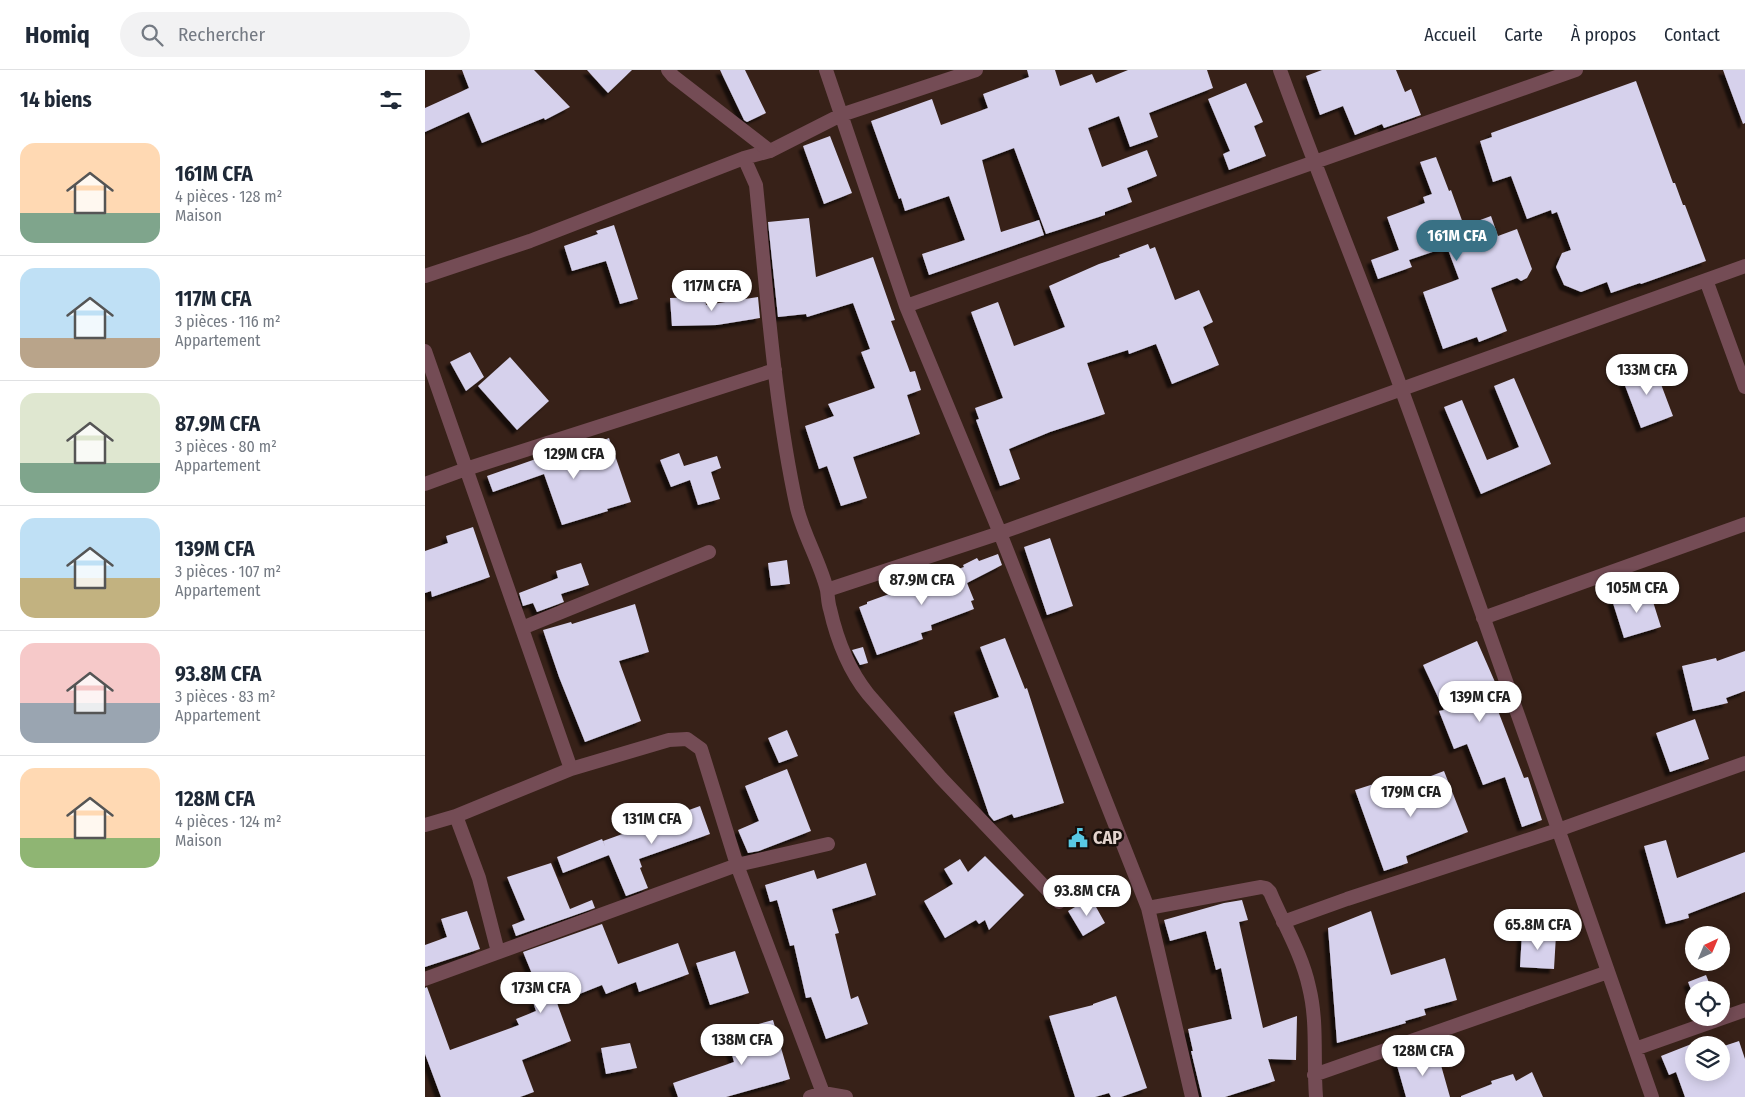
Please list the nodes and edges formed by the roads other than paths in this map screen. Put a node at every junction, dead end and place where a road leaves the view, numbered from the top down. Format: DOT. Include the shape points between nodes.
graph roads {
  1 [pos="668,70"];
  2 [pos="826,70"];
  3 [pos="975,70"];
  4 [pos="1280,70"];
  5 [pos="1576,70"];
  6 [pos="841,115"];
  7 [pos="770,151"];
  8 [pos="745,158"];
  9 [pos="1313,163"];
  10 [pos="1745,266"];
  11 [pos="425,276"];
  12 [pos="1706,280"];
  13 [pos="906,306"];
  14 [pos="425,351"];
  15 [pos="775,370"];
  16 [pos="1745,387"];
  17 [pos="1402,389"];
  18 [pos="466,469"];
  19 [pos="425,484"];
  20 [pos="1745,524"];
  21 [pos="1000,533"];
  22 [pos="709,552"];
  23 [pos="827,590"];
  24 [pos="1483,618"];
  25 [pos="522,628"];
  26 [pos="1745,764"];
  27 [pos="571,769"];
  28 [pos="456,816"];
  29 [pos="425,825"];
  30 [pos="1558,830"];
  31 [pos="828,844"];
  32 [pos="737,865"];
  33 [pos="1059,902"];
  34 [pos="1148,908"];
  35 [pos="1283,922"];
  36 [pos="499,952"];
  37 [pos="1608,972"];
  38 [pos="425,979"];
  39 [pos="1745,1010"];
  40 [pos="1635,1049"];
  41 [pos="1314,1075"];
  42 [pos="816,1095"];
  43 [pos="846,1097"];
  44 [pos="1192,1097"];
  45 [pos="1316,1097"];
  46 [pos="1652,1097"];
  1 -- 7 [label="street"];
  2 -- 6 [label="street"];
  3 -- 6 [label="street"];
  4 -- 9 [label="street"];
  5 -- 9 [label="street"];
  6 -- 7 [label="street"];
  6 -- 13 [label="street"];
  7 -- 8 [label="street"];
  8 -- 11 [label="street" via="530,240"];
  8 -- 15 [label="street" via="756,185"];
  9 -- 13 [label="street"];
  9 -- 17 [label="street"];
  10 -- 12 [label="street"];
  12 -- 16 [label="street"];
  12 -- 17 [label="street"];
  13 -- 21 [label="street"];
  14 -- 18 [label="street"];
  15 -- 18 [label="street"];
  15 -- 23 [label="street" via="784,441 798,511"];
  17 -- 21 [label="street"];
  17 -- 24 [label="street"];
  18 -- 19 [label="street"];
  18 -- 25 [label="street"];
  20 -- 24 [label="street"];
  21 -- 23 [label="street"];
  21 -- 34 [label="street"];
  22 -- 25 [label="street"];
  23 -- 33 [label="street" via="841,647 857,680 941,778"];
  24 -- 30 [label="street"];
  25 -- 27 [label="street"];
  26 -- 30 [label="street"];
  27 -- 28 [label="street"];
  27 -- 32 [label="street" via="669,740 687,739 701,749"];
  28 -- 29 [label="street"];
  28 -- 36 [label="street" via="479,878"];
  30 -- 35 [label="street"];
  30 -- 37 [label="street"];
  31 -- 32 [label="street"];
  32 -- 36 [label="street"];
  32 -- 42 [label="street"];
  34 -- 35 [label="street" via="1261,887 1270,892"];
  34 -- 44 [label="street"];
  35 -- 41 [label="street" via="1305,968 1310,989 1315,1023"];
  36 -- 38 [label="street"];
  37 -- 40 [label="street"];
  37 -- 41 [label="street"];
  39 -- 40 [label="street"];
  40 -- 46 [label="street"];
  41 -- 45 [label="street"];
  42 -- 43 [label="street"];
}
